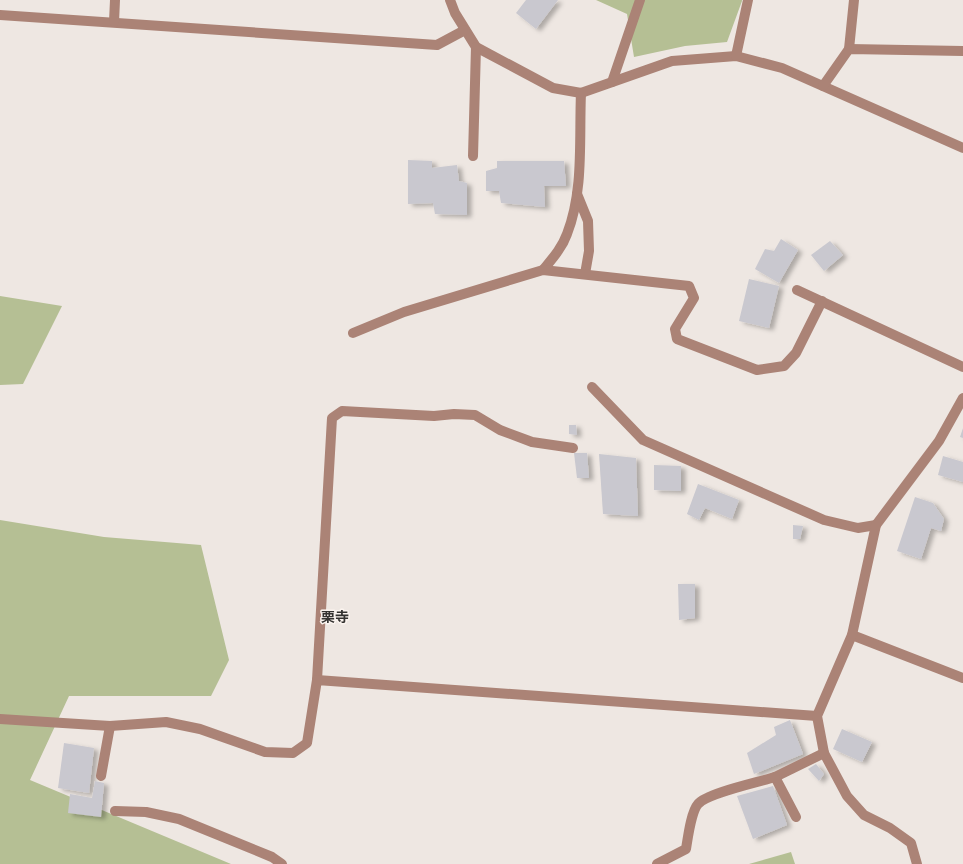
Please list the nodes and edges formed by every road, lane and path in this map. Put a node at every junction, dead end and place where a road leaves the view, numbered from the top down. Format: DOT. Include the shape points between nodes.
graph roads {
  1 [pos="115,0"];
  2 [pos="450,0"];
  3 [pos="640,0"];
  4 [pos="748,0"];
  5 [pos="854,0"];
  6 [pos="0,15"];
  7 [pos="114,22"];
  8 [pos="465,30"];
  9 [pos="476,47"];
  10 [pos="849,49"];
  11 [pos="963,51"];
  12 [pos="736,56"];
  13 [pos="612,82"];
  14 [pos="823,86"];
  15 [pos="581,93"];
  16 [pos="963,148"];
  17 [pos="473,156"];
  18 [pos="577,194"];
  19 [pos="543,270"];
  20 [pos="585,274"];
  21 [pos="797,290"];
  22 [pos="822,301"];
  23 [pos="353,333"];
  24 [pos="963,367"];
  25 [pos="592,387"];
  26 [pos="963,398"];
  27 [pos="573,448"];
  28 [pos="876,525"];
  29 [pos="852,635"];
  30 [pos="963,678"];
  31 [pos="317,680"];
  32 [pos="817,716"];
  33 [pos="0,719"];
  34 [pos="110,726"];
  35 [pos="824,753"];
  36 [pos="101,776"];
  37 [pos="775,778"];
  38 [pos="115,811"];
  39 [pos="796,817"];
  40 [pos="282,864"];
  41 [pos="657,864"];
  42 [pos="917,864"];
  1 -- 7 [label="street"];
  2 -- 8 [label="street"];
  3 -- 13 [label="street"];
  4 -- 12 [label="street"];
  5 -- 10 [label="street"];
  6 -- 7 [label="street"];
  7 -- 8 [label="street" via="437,45"];
  8 -- 9 [label="street"];
  9 -- 15 [label="street" via="553,88"];
  9 -- 17 [label="street"];
  10 -- 11 [label="street"];
  10 -- 14 [label="street"];
  12 -- 13 [label="street" via="672,61"];
  12 -- 14 [label="street" via="782,68"];
  13 -- 15 [label="street"];
  14 -- 16 [label="street"];
  15 -- 18 [label="street"];
  18 -- 19 [label="street" via="567,234"];
  18 -- 20 [label="street" via="588,221 589,251"];
  19 -- 20 [label="street"];
  19 -- 23 [label="street" via="404,312"];
  20 -- 22 [label="street" via="689,286 694,298 675,329 678,339 757,370 784,366 792,358"];
  21 -- 22 [label="street"];
  22 -- 24 [label="street"];
  25 -- 28 [label="street" via="643,440 824,520 858,528"];
  26 -- 28 [label="street" via="939,441"];
  27 -- 31 [label="street" via="532,442 500,430 475,415 434,416 342,411 332,418"];
  28 -- 29 [label="street"];
  29 -- 30 [label="street"];
  29 -- 32 [label="street"];
  31 -- 32 [label="street"];
  31 -- 34 [label="street" via="307,743 293,753 266,752 200,729 166,722"];
  32 -- 35 [label="street"];
  33 -- 34 [label="street"];
  34 -- 36 [label="street"];
  35 -- 37 [label="street"];
  35 -- 42 [label="street" via="847,796 864,815 890,828 911,843"];
  37 -- 39 [label="street"];
  37 -- 41 [label="street" via="715,795 698,803 686,849"];
  38 -- 40 [label="street" via="146,812 179,819 272,857"];
}
